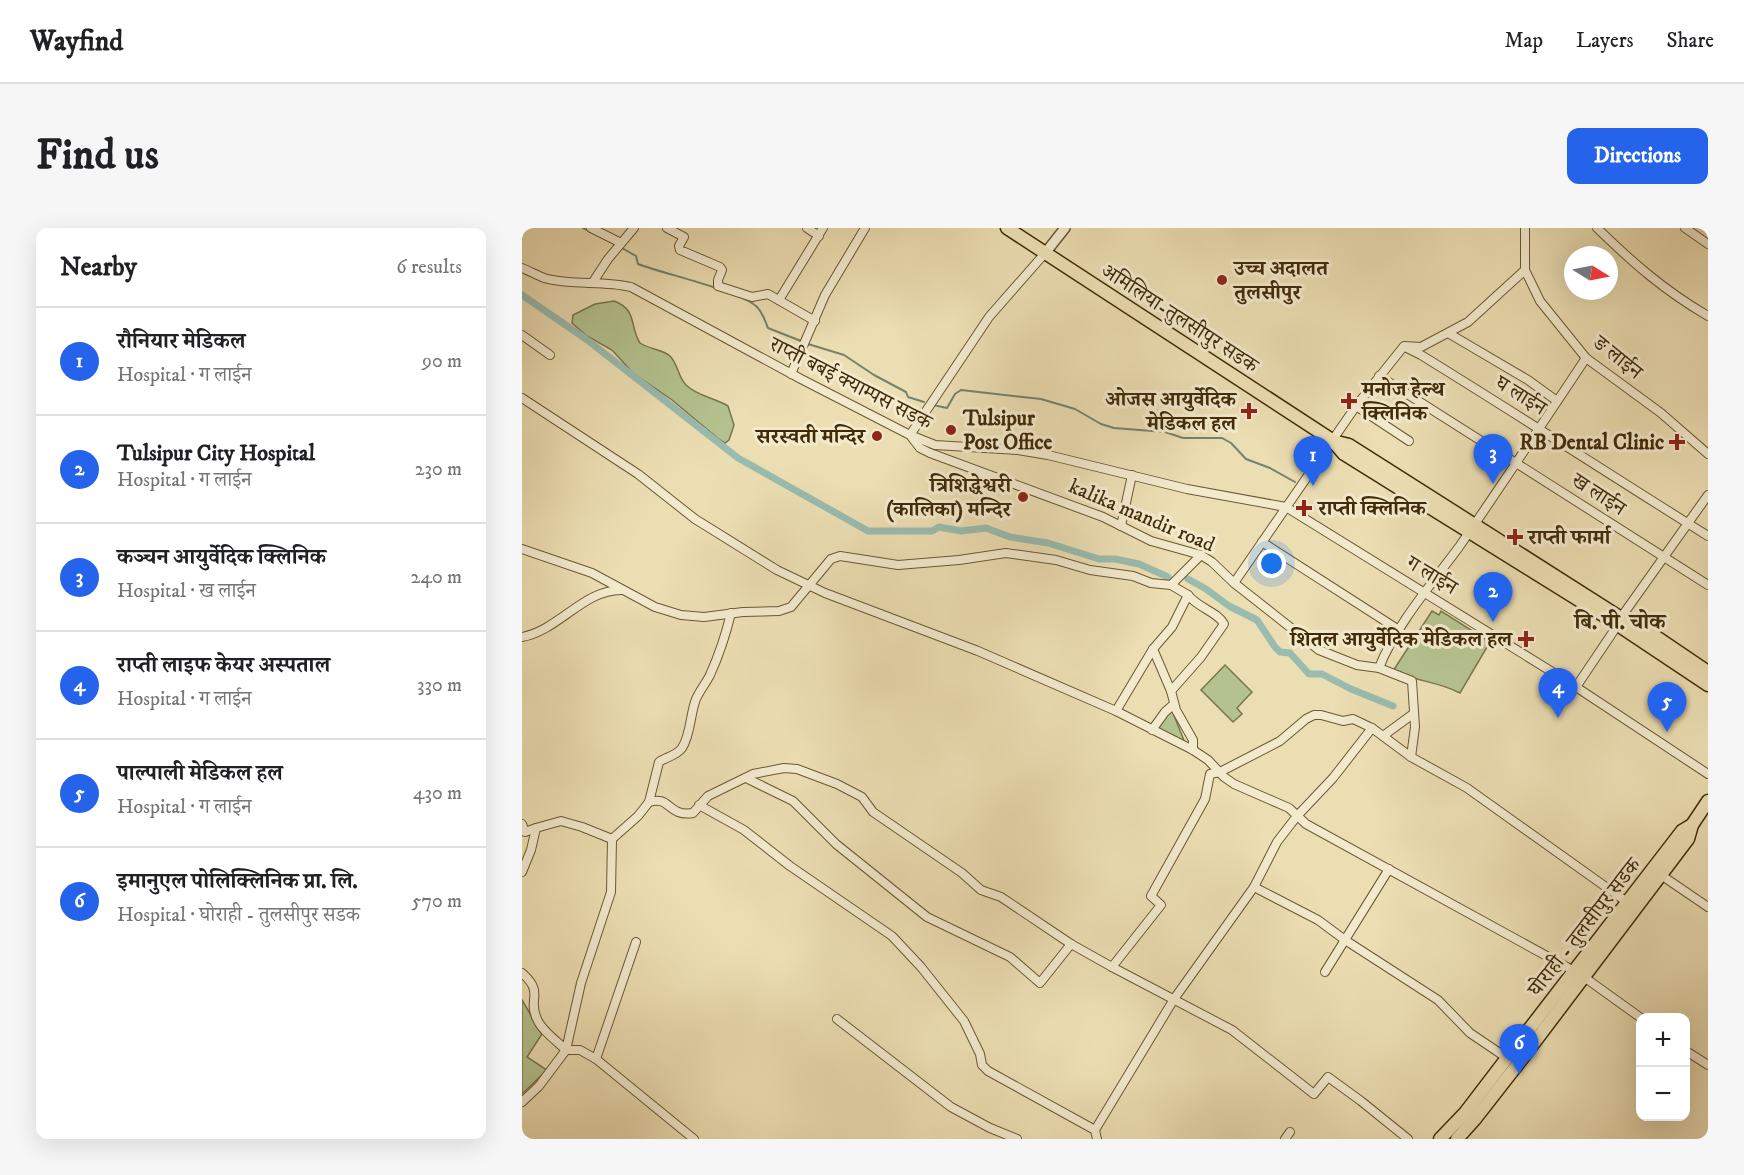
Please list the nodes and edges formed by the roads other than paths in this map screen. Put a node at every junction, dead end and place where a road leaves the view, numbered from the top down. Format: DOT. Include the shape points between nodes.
graph roads {
  1 [pos="591,228"];
  2 [pos="634,228"];
  3 [pos="667,228"];
  4 [pos="807,228"];
  5 [pos="823,228"];
  6 [pos="865,228"];
  7 [pos="1007,228"];
  8 [pos="1065,228"];
  9 [pos="1525,228"];
  10 [pos="1597,228"];
  11 [pos="1685,228"];
  12 [pos="819,236"];
  13 [pos="621,243"];
  14 [pos="1708,244"];
  15 [pos="1046,252"];
  16 [pos="522,268"];
  17 [pos="1525,270"];
  18 [pos="593,282"];
  19 [pos="779,300"];
  20 [pos="1708,316"];
  21 [pos="815,321"];
  22 [pos="1448,333"];
  23 [pos="522,335"];
  24 [pos="1404,346"];
  25 [pos="550,355"];
  26 [pos="1586,358"];
  27 [pos="791,374"];
  28 [pos="1379,376"];
  29 [pos="522,398"];
  30 [pos="1557,401"];
  31 [pos="1356,406"];
  32 [pos="1539,428"];
  33 [pos="910,435"];
  34 [pos="1332,440"];
  35 [pos="1409,441"];
  36 [pos="1708,454"];
  37 [pos="1516,461"];
  38 [pos="1132,475"];
  39 [pos="1708,495"];
  40 [pos="1286,507"];
  41 [pos="1689,524"];
  42 [pos="1121,526"];
  43 [pos="1471,529"];
  44 [pos="1708,536"];
  45 [pos="1262,542"];
  46 [pos="522,549"];
  47 [pos="1201,555"];
  48 [pos="1664,558"];
  49 [pos="1234,583"];
  50 [pos="1171,585"];
  51 [pos="1708,585"];
  52 [pos="809,586"];
  53 [pos="624,590"];
  54 [pos="1426,592"];
  55 [pos="1188,596"];
  56 [pos="731,613"];
  57 [pos="1620,621"];
  58 [pos="1399,630"];
  59 [pos="522,638"];
  60 [pos="1153,648"];
  61 [pos="1379,668"];
  62 [pos="1708,672"];
  63 [pos="1708,685"];
  64 [pos="1576,687"];
  65 [pos="1171,691"];
  66 [pos="1174,704"];
  67 [pos="1116,711"];
  68 [pos="1413,714"];
  69 [pos="1372,728"];
  70 [pos="1152,730"];
  71 [pos="1383,736"];
  72 [pos="1193,750"];
  73 [pos="1411,757"];
  74 [pos="1220,772"];
  75 [pos="1708,774"];
  76 [pos="746,778"];
  77 [pos="1708,801"];
  78 [pos="650,802"];
  79 [pos="699,805"];
  80 [pos="1297,816"];
  81 [pos="522,824"];
  82 [pos="1692,825"];
  83 [pos="536,828"];
  84 [pos="612,839"];
  85 [pos="1389,869"];
  86 [pos="522,872"];
  87 [pos="1661,875"];
  88 [pos="1254,887"];
  89 [pos="1627,902"];
  90 [pos="1708,907"];
  91 [pos="1345,940"];
  92 [pos="636,942"];
  93 [pos="1071,944"];
  94 [pos="1112,967"];
  95 [pos="1325,972"];
  96 [pos="522,973"];
  97 [pos="1579,974"];
  98 [pos="1174,999"];
  99 [pos="1636,1014"];
  100 [pos="837,1019"];
  101 [pos="566,1050"];
  102 [pos="1690,1054"];
  103 [pos="596,1059"];
  104 [pos="1708,1065"];
  105 [pos="1505,1067"];
  106 [pos="522,1102"];
  107 [pos="1096,1135"];
  108 [pos="694,1139"];
  109 [pos="1017,1139"];
  110 [pos="1408,1139"];
  111 [pos="1440,1139"];
  112 [pos="1456,1139"];
  1 -- 13 [label="street"];
  2 -- 13 [label="street"];
  3 -- 19 [label="street" via="684,237 680,250 720,267 718,286 752,297 768,294"];
  4 -- 12 [label="street"];
  5 -- 12 [label="street"];
  6 -- 21 [label="street" via="825,295"];
  7 -- 15 [label="main road, अमिलिया-तुलसीपुर सडक"];
  8 -- 15 [label="street"];
  9 -- 17 [label="street"];
  10 -- 20 [label="street" via="1637,267"];
  11 -- 14 [label="street"];
  12 -- 19 [label="street"];
  13 -- 18 [label="street"];
  15 -- 33 [label="street" via="989,316"];
  15 -- 34 [label="main road, अमिलिया-तुलसीपुर सडक"];
  16 -- 18 [label="street, राप्ती बबई क्याम्पस सडक" via="545,278"];
  17 -- 22 [label="street" via="1468,322"];
  17 -- 26 [label="street, ङ लाईन" via="1540,301"];
  18 -- 27 [label="street, राप्ती बबई क्याम्पस सडक" via="631,286"];
  19 -- 21 [label="street"];
  21 -- 27 [label="street"];
  22 -- 24 [label="street" via="1421,347"];
  22 -- 30 [label="street"];
  23 -- 25 [label="street"];
  24 -- 28 [label="street"];
  24 -- 32 [label="street, घ लाईन"];
  26 -- 30 [label="street"];
  26 -- 36 [label="street, ङ लाईन" via="1661,413"];
  27 -- 33 [label="street, राप्ती बबई क्याम्पस सडक"];
  28 -- 31 [label="street"];
  28 -- 37 [label="street, ख लाईन"];
  29 -- 52 [label="street" via="638,474 695,519"];
  30 -- 32 [label="street"];
  31 -- 34 [label="street"];
  31 -- 35 [label="street"];
  32 -- 37 [label="street"];
  32 -- 41 [label="street, घ लाईन"];
  33 -- 38 [label="street, राप्ती बबई क्याम्पस सडक" via="935,445 1018,450"];
  33 -- 42 [label="street, kalika mandir road" via="930,453"];
  34 -- 40 [label="street"];
  34 -- 43 [label="main road, अमिलिया-तुलसीपुर सडक" via="1349,445"];
  37 -- 43 [label="street"];
  37 -- 48 [label="street, ख लाईन"];
  38 -- 40 [label="street, राप्ती बबई क्याम्पस सडक"];
  38 -- 42 [label="street"];
  39 -- 41 [label="street"];
  40 -- 45 [label="street"];
  40 -- 54 [label="street, ग लाईन"];
  41 -- 44 [label="street, घ लाईन"];
  41 -- 48 [label="street"];
  42 -- 47 [label="street, kalika mandir road" via="1151,541"];
  43 -- 54 [label="street"];
  43 -- 57 [label="main road, अमिलिया-तुलसीपुर सडक"];
  45 -- 49 [label="street"];
  45 -- 58 [label="street"];
  46 -- 53 [label="street" via="592,573"];
  47 -- 49 [label="street, kalika mandir road"];
  47 -- 50 [label="street"];
  48 -- 51 [label="street, ख लाईन"];
  48 -- 57 [label="street"];
  49 -- 61 [label="street, kalika mandir road" via="1319,650"];
  50 -- 52 [label="street" via="1006,553 898,565 840,556 831,559"];
  50 -- 55 [label="street"];
  52 -- 56 [label="street" via="791,607"];
  52 -- 67 [label="street" via="936,633"];
  53 -- 56 [label="street" via="655,607 681,615"];
  53 -- 59 [label="street" via="609,589"];
  54 -- 58 [label="street"];
  54 -- 64 [label="street, ग लाईन"];
  55 -- 60 [label="street" via="1172,627"];
  55 -- 65 [label="street" via="1224,624"];
  56 -- 78 [label="street" via="710,677 697,696 688,735 674,755 659,762"];
  57 -- 62 [label="main road" via="1637,624"];
  57 -- 63 [label="main road"];
  57 -- 64 [label="street"];
  58 -- 61 [label="street"];
  60 -- 65 [label="street"];
  60 -- 67 [label="street"];
  61 -- 68 [label="street, kalika mandir road" via="1412,681"];
  64 -- 75 [label="street, ग लाईन"];
  65 -- 66 [label="street"];
  66 -- 70 [label="street"];
  66 -- 72 [label="street" via="1193,740"];
  67 -- 70 [label="street"];
  68 -- 71 [label="street"];
  68 -- 73 [label="street"];
  69 -- 71 [label="street"];
  69 -- 74 [label="street" via="1353,719 1343,721 1314,715 1280,741"];
  69 -- 80 [label="street"];
  70 -- 72 [label="street"];
  71 -- 73 [label="street"];
  72 -- 74 [label="street"];
  73 -- 89 [label="street" via="1467,788"];
  74 -- 80 [label="street" via="1234,784 1288,808"];
  74 -- 94 [label="street" via="1210,774 1205,799 1151,896 1161,905"];
  76 -- 79 [label="street" via="708,796"];
  76 -- 93 [label="street" via="784,768 837,784 862,797 873,812 981,890 1001,897"];
  76 -- 93 [label="street" via="794,801 836,844 927,917 1010,957 1040,983"];
  77 -- 82 [label="main road, घोराही - तुलसीपुर सडक"];
  78 -- 79 [label="street" via="667,803 675,812 685,814 693,813"];
  78 -- 84 [label="street"];
  79 -- 107 [label="street" via="744,830 892,936 964,1021 988,1071"];
  80 -- 85 [label="street"];
  80 -- 88 [label="street" via="1277,842"];
  81 -- 83 [label="street" via="525,832"];
  82 -- 87 [label="main road, घोराही - तुलसीपुर सडक" via="1688,839"];
  82 -- 89 [label="main road, घोराही - तुलसीपुर सडक" via="1682,831"];
  83 -- 84 [label="street" via="561,821"];
  83 -- 86 [label="street"];
  84 -- 101 [label="street" via="611,892 581,983"];
  85 -- 91 [label="street"];
  85 -- 97 [label="street"];
  87 -- 90 [label="street"];
  87 -- 97 [label="main road, घोराही - तुलसीपुर सडक"];
  88 -- 91 [label="street" via="1318,920"];
  88 -- 98 [label="street"];
  89 -- 97 [label="main road, घोराही - तुलसीपुर सडक"];
  91 -- 95 [label="street"];
  91 -- 105 [label="street" via="1438,1000"];
  92 -- 103 [label="street"];
  93 -- 94 [label="street"];
  94 -- 98 [label="street"];
  96 -- 101 [label="street" via="535,990 534,1011 538,1021"];
  97 -- 99 [label="street"];
  97 -- 105 [label="main road, घोराही - तुलसीपुर सडक"];
  98 -- 107 [label="street"];
  98 -- 110 [label="street" via="1232,1030 1314,1094 1328,1077"];
  100 -- 109 [label="street" via="951,1107"];
  101 -- 103 [label="street" via="580,1050"];
  101 -- 106 [label="street"];
  102 -- 104 [label="street"];
  103 -- 108 [label="street"];
  105 -- 111 [label="main road, घोराही - तुलसीपुर सडक"];
  105 -- 112 [label="main road, घोराही - तुलसीपुर सडक" via="1475,1119"];
}
